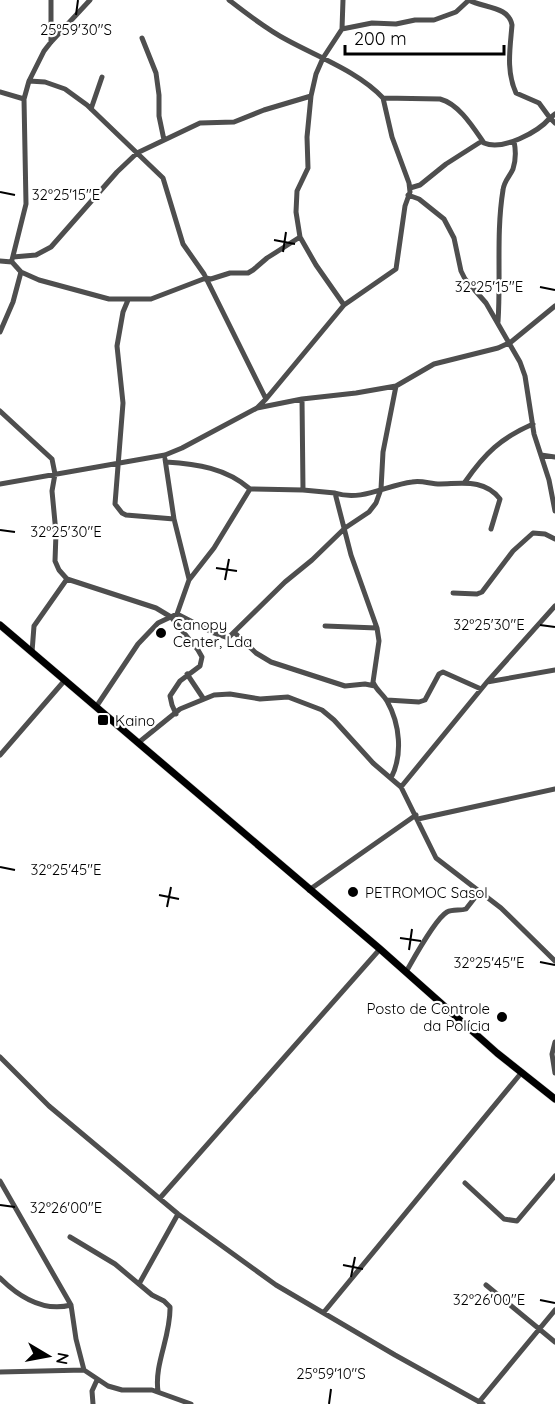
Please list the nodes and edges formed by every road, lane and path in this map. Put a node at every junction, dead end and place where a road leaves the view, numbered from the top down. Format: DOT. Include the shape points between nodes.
graph roads {
  1 [pos="51,0"];
  2 [pos="90,0"];
  3 [pos="229,0"];
  4 [pos="343,0"];
  5 [pos="469,0"];
  6 [pos="342,29"];
  7 [pos="142,38"];
  8 [pos="51,42"];
  9 [pos="323,58"];
  10 [pos="102,77"];
  11 [pos="29,81"];
  12 [pos="0,92"];
  13 [pos="311,96"];
  14 [pos="383,98"];
  15 [pos="24,99"];
  16 [pos="91,109"];
  17 [pos="553,116"];
  18 [pos="555,123"];
  19 [pos="165,140"];
  20 [pos="482,141"];
  21 [pos="514,141"];
  22 [pos="137,153"];
  23 [pos="410,188"];
  24 [pos="408,195"];
  25 [pos="300,237"];
  26 [pos="13,259"];
  27 [pos="0,261"];
  28 [pos="21,272"];
  29 [pos="206,278"];
  30 [pos="128,300"];
  31 [pos="344,305"];
  32 [pos="555,306"];
  33 [pos="498,322"];
  34 [pos="0,332"];
  35 [pos="509,344"];
  36 [pos="396,386"];
  37 [pos="266,399"];
  38 [pos="302,399"];
  39 [pos="257,408"];
  40 [pos="0,411"];
  41 [pos="533,424"];
  42 [pos="165,454"];
  43 [pos="541,455"];
  44 [pos="555,457"];
  45 [pos="118,462"];
  46 [pos="166,462"];
  47 [pos="55,474"];
  48 [pos="465,482"];
  49 [pos="0,484"];
  50 [pos="250,489"];
  51 [pos="381,489"];
  52 [pos="303,490"];
  53 [pos="335,493"];
  54 [pos="555,511"];
  55 [pos="174,519"];
  56 [pos="345,528"];
  57 [pos="491,529"];
  58 [pos="555,539"];
  59 [pos="67,579"];
  60 [pos="189,580"];
  61 [pos="453,593"];
  62 [pos="555,606"];
  63 [pos="174,615"];
  64 [pos="0,625"];
  65 [pos="325,626"];
  66 [pos="377,628"];
  67 [pos="235,633"];
  68 [pos="32,652"];
  69 [pos="555,670"];
  70 [pos="188,674"];
  71 [pos="65,680"];
  72 [pos="488,682"];
  73 [pos="375,686"];
  74 [pos="481,690"];
  75 [pos="203,698"];
  76 [pos="387,700"];
  77 [pos="96,707"];
  78 [pos="176,714"];
  79 [pos="138,743"];
  80 [pos="0,755"];
  81 [pos="391,778"];
  82 [pos="401,787"];
  83 [pos="555,789"];
  84 [pos="417,817"];
  85 [pos="309,890"];
  86 [pos="480,891"];
  87 [pos="380,948"];
  88 [pos="555,960"];
  89 [pos="406,972"];
  90 [pos="555,1042"];
  91 [pos="0,1057"];
  92 [pos="522,1072"];
  93 [pos="555,1073"];
  94 [pos="555,1099"];
  95 [pos="555,1176"];
  96 [pos="0,1181"];
  97 [pos="465,1183"];
  98 [pos="160,1198"];
  99 [pos="178,1214"];
  100 [pos="70,1237"];
  101 [pos="0,1278"];
  102 [pos="139,1284"];
  103 [pos="486,1285"];
  104 [pos="71,1305"];
  105 [pos="555,1310"];
  106 [pos="324,1312"];
  107 [pos="539,1329"];
  108 [pos="555,1342"];
  109 [pos="84,1370"];
  110 [pos="0,1372"];
  111 [pos="97,1380"];
  112 [pos="158,1391"];
  113 [pos="481,1403"];
  114 [pos="93,1404"];
  115 [pos="191,1404"];
  1 -- 8 [label="street"];
  2 -- 8 [label="street"];
  3 -- 9 [label="street" via="285,40"];
  4 -- 6 [label="street"];
  5 -- 6 [label="street" via="456,12 434,20 372,23"];
  5 -- 17 [label="street" via="498,9 511,19 512,84 516,93 539,103"];
  6 -- 9 [label="street"];
  7 -- 19 [label="street" via="156,73"];
  8 -- 11 [label="street"];
  9 -- 13 [label="street"];
  9 -- 14 [label="street" via="369,85"];
  10 -- 16 [label="street"];
  11 -- 15 [label="street"];
  11 -- 16 [label="street" via="65,89"];
  12 -- 15 [label="street"];
  13 -- 19 [label="street" via="234,122 200,123"];
  13 -- 25 [label="street" via="309,168 296,198"];
  14 -- 20 [label="street" via="448,101"];
  14 -- 23 [label="street"];
  15 -- 26 [label="street" via="26,204"];
  16 -- 22 [label="street"];
  17 -- 18 [label="street"];
  17 -- 21 [label="street"];
  19 -- 22 [label="street"];
  20 -- 21 [label="street" via="489,145"];
  20 -- 23 [label="street"];
  21 -- 33 [label="street" via="513,171 503,187"];
  22 -- 26 [label="street" via="51,247 36,255"];
  22 -- 29 [label="street" via="163,178 183,244"];
  23 -- 24 [label="street"];
  24 -- 31 [label="street" via="396,269"];
  24 -- 33 [label="street" via="444,219 454,238 465,279"];
  25 -- 29 [label="street" via="248,273"];
  25 -- 31 [label="street"];
  26 -- 27 [label="street"];
  26 -- 28 [label="street"];
  28 -- 30 [label="street" via="53,285"];
  28 -- 34 [label="street"];
  29 -- 30 [label="street" via="151,299"];
  29 -- 37 [label="street"];
  30 -- 45 [label="street" via="117,346 123,403"];
  31 -- 37 [label="street"];
  32 -- 35 [label="street"];
  33 -- 35 [label="street"];
  35 -- 36 [label="street" via="434,364"];
  35 -- 41 [label="street" via="523,369"];
  36 -- 38 [label="street"];
  36 -- 51 [label="street" via="383,452"];
  37 -- 39 [label="street"];
  38 -- 39 [label="street"];
  38 -- 52 [label="street"];
  39 -- 42 [label="street"];
  40 -- 47 [label="street" via="50,456"];
  41 -- 43 [label="street"];
  41 -- 48 [label="street" via="497,444"];
  42 -- 45 [label="street"];
  42 -- 46 [label="street"];
  43 -- 44 [label="street"];
  43 -- 54 [label="street"];
  45 -- 47 [label="street"];
  45 -- 55 [label="street" via="115,504 122,513"];
  46 -- 50 [label="street" via="224,472"];
  46 -- 55 [label="street"];
  47 -- 49 [label="street"];
  47 -- 59 [label="street" via="55,561"];
  48 -- 51 [label="street" via="412,482"];
  48 -- 57 [label="street" via="500,499"];
  50 -- 52 [label="street"];
  50 -- 60 [label="street"];
  51 -- 53 [label="street" via="358,495"];
  51 -- 56 [label="street" via="369,512"];
  52 -- 53 [label="street"];
  53 -- 56 [label="street"];
  55 -- 60 [label="street"];
  56 -- 66 [label="street"];
  56 -- 67 [label="street"];
  58 -- 61 [label="street" via="533,533 513,551 482,592"];
  59 -- 63 [label="street"];
  59 -- 68 [label="street" via="34,626"];
  60 -- 63 [label="street"];
  62 -- 72 [label="street"];
  63 -- 67 [label="street" via="221,636 228,638"];
  63 -- 70 [label="street" via="202,657 200,666"];
  63 -- 77 [label="street" via="158,622 138,644"];
  64 -- 68 [label="main road"];
  65 -- 66 [label="street"];
  66 -- 73 [label="street"];
  67 -- 73 [label="street" via="271,662 345,686"];
  68 -- 71 [label="main road"];
  69 -- 72 [label="street"];
  70 -- 75 [label="street"];
  70 -- 78 [label="street" via="170,696"];
  71 -- 77 [label="main road"];
  71 -- 80 [label="street"];
  72 -- 74 [label="street"];
  73 -- 76 [label="street"];
  74 -- 76 [label="street" via="443,672 425,700"];
  74 -- 82 [label="street"];
  75 -- 78 [label="street"];
  75 -- 81 [label="street" via="222,694 260,699 281,697 322,710"];
  76 -- 81 [label="street" via="400,747"];
  77 -- 79 [label="main road"];
  78 -- 79 [label="street"];
  79 -- 85 [label="main road"];
  81 -- 82 [label="street"];
  82 -- 84 [label="street"];
  83 -- 84 [label="street"];
  84 -- 85 [label="street"];
  84 -- 86 [label="street" via="436,858"];
  85 -- 87 [label="main road"];
  86 -- 88 [label="street"];
  86 -- 89 [label="street" via="466,909 445,914"];
  87 -- 89 [label="main road"];
  87 -- 98 [label="street"];
  89 -- 92 [label="main road"];
  90 -- 93 [label="street"];
  91 -- 98 [label="street" via="57,1114"];
  92 -- 94 [label="main road"];
  92 -- 106 [label="street"];
  95 -- 97 [label="street" via="517,1221 504,1219"];
  96 -- 104 [label="street"];
  98 -- 99 [label="street"];
  99 -- 102 [label="street"];
  99 -- 106 [label="street" via="276,1284"];
  100 -- 102 [label="street"];
  101 -- 104 [label="street" via="38,1304 59,1308"];
  102 -- 112 [label="street" via="170,1307 157,1376"];
  103 -- 107 [label="street"];
  104 -- 109 [label="street"];
  105 -- 107 [label="street"];
  106 -- 113 [label="street"];
  107 -- 108 [label="street"];
  107 -- 113 [label="street"];
  109 -- 110 [label="street"];
  109 -- 111 [label="street"];
  111 -- 112 [label="street" via="122,1390"];
  111 -- 114 [label="street" via="92,1391"];
  112 -- 115 [label="street"];
}
